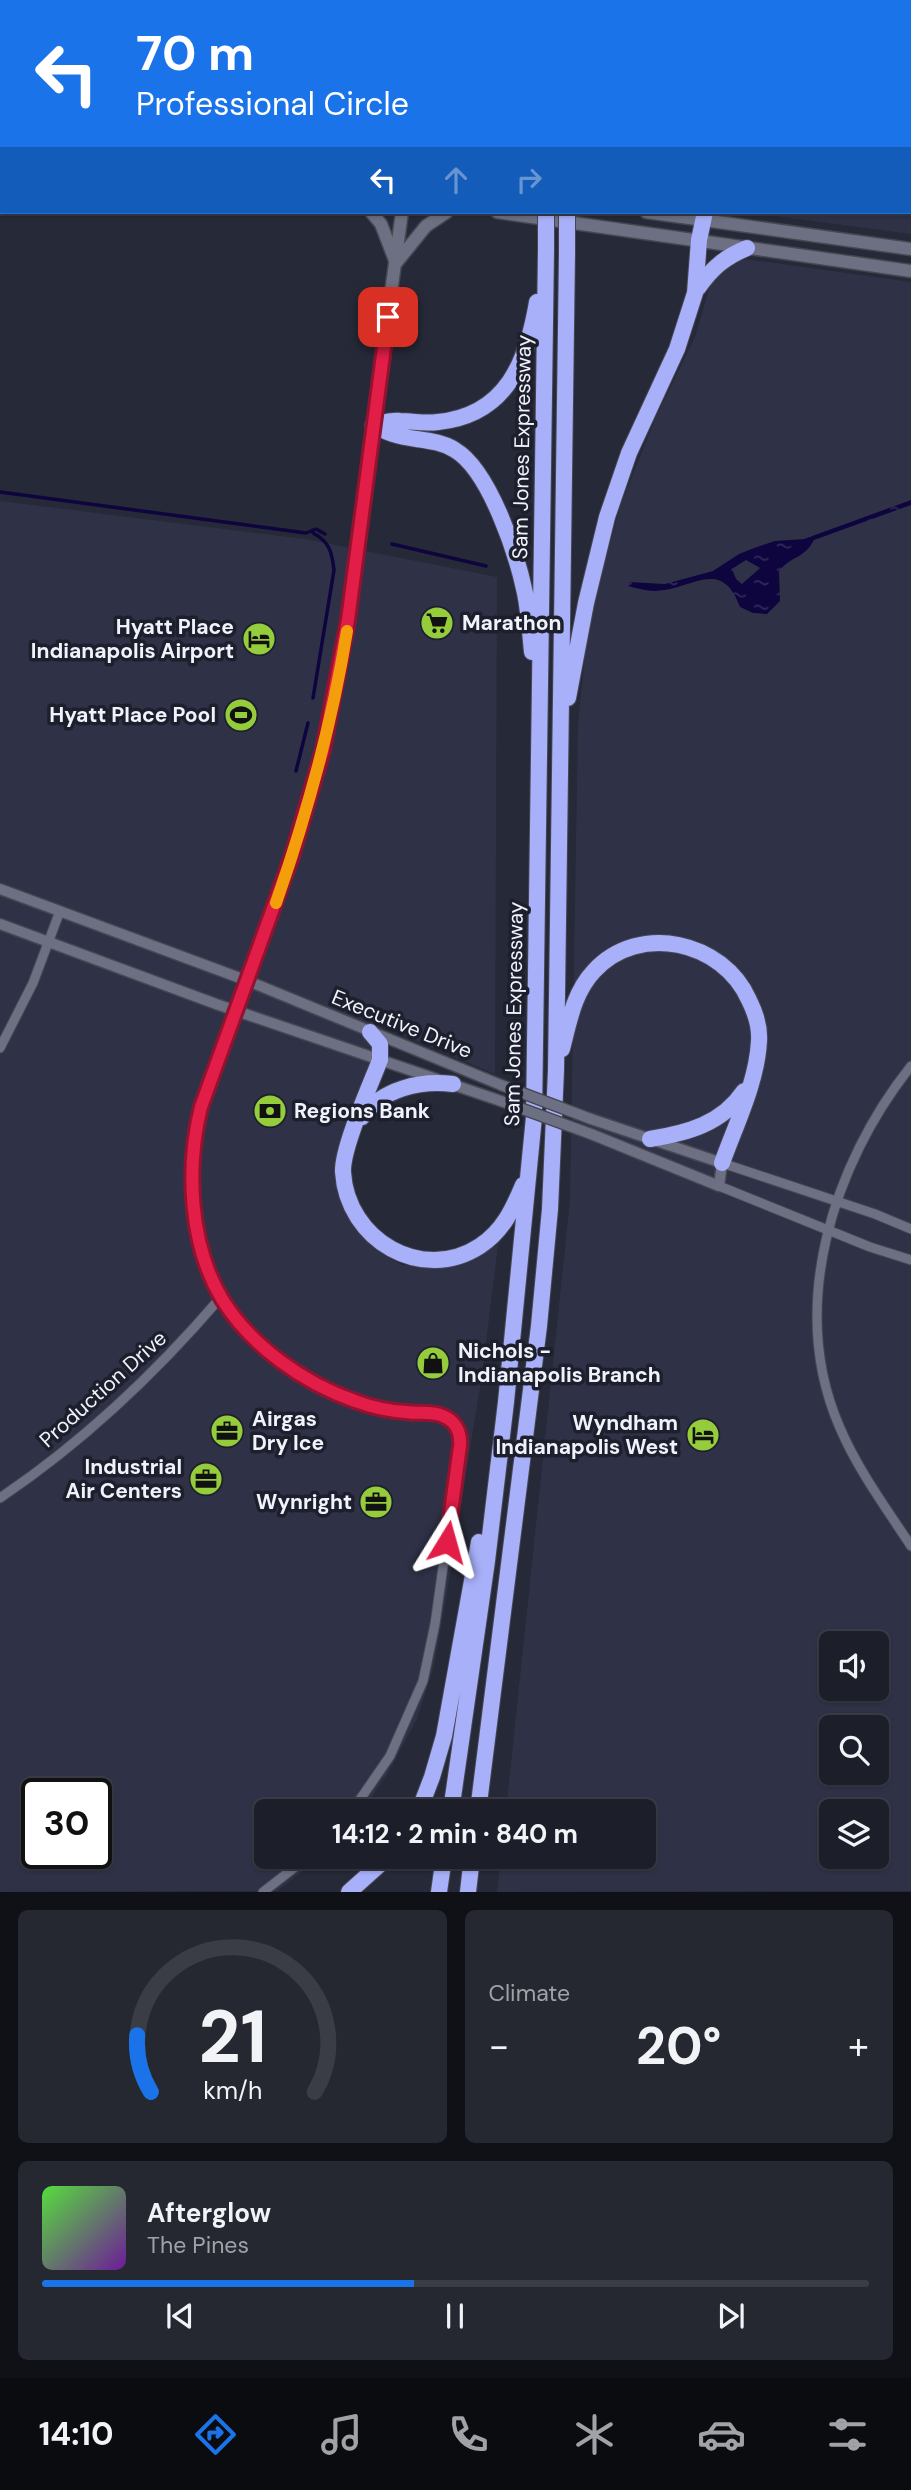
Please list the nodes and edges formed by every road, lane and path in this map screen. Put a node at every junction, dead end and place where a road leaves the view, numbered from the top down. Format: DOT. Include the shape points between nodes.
graph roads {
  1 [pos="373,214"];
  2 [pos="402,214"];
  3 [pos="444,214"];
  4 [pos="511,214"];
  5 [pos="546,214"];
  6 [pos="567,214"];
  7 [pos="675,214"];
  8 [pos="704,216"];
  9 [pos="699,240"];
  10 [pos="747,248"];
  11 [pos="911,249"];
  12 [pos="546,250"];
  13 [pos="396,263"];
  14 [pos="911,271"];
  15 [pos="695,293"];
  16 [pos="373,425"];
  17 [pos="539,717"];
  18 [pos="559,747"];
  19 [pos="0,889"];
  20 [pos="60,911"];
  21 [pos="0,924"];
  22 [pos="49,942"];
  23 [pos="248,981"];
  24 [pos="236,1011"];
  25 [pos="370,1031"];
  26 [pos="0,1048"];
  27 [pos="380,1060"];
  28 [pos="911,1066"];
  29 [pos="556,1070"];
  30 [pos="753,1077"];
  31 [pos="453,1084"];
  32 [pos="356,1125"];
  33 [pos="650,1139"];
  34 [pos="722,1163"];
  35 [pos="528,1173"];
  36 [pos="719,1186"];
  37 [pos="837,1201"];
  38 [pos="911,1229"];
  39 [pos="828,1230"];
  40 [pos="911,1260"];
  41 [pos="221,1297"];
  42 [pos="506,1402"];
  43 [pos="0,1498"];
  44 [pos="911,1546"];
  45 [pos="361,1799"];
  46 [pos="424,1799"];
  47 [pos="453,1799"];
  48 [pos="480,1799"];
  49 [pos="292,1869"];
  50 [pos="375,1869"];
  51 [pos="442,1869"];
  52 [pos="471,1869"];
  53 [pos="470,1888"];
  54 [pos="262,1892"];
  55 [pos="349,1892"];
  56 [pos="439,1892"];
  1 -- 13 [label="main road"];
  2 -- 13 [label="main road"];
  3 -- 13 [label="main road" via="426,226"];
  4 -- 9 [label="main road"];
  5 -- 12 [label="highway, Sam Jones Expressway, bridge"];
  6 -- 18 [label="highway, Sam Jones Expressway, bridge"];
  7 -- 8 [label="main road"];
  8 -- 9 [label="highway"];
  8 -- 11 [label="main road"];
  9 -- 10 [label="main road"];
  9 -- 15 [label="highway"];
  10 -- 14 [label="main road"];
  10 -- 15 [label="highway" via="714,267"];
  12 -- 16 [label="highway" via="529,343 517,372 504,388 477,409 446,421 398,420"];
  12 -- 17 [label="highway, Sam Jones Expressway"];
  13 -- 16 [label="main road"];
  15 -- 18 [label="highway" via="684,332 629,453 607,517"];
  16 -- 17 [label="highway" via="393,435 445,445 477,470 504,525 523,584"];
  16 -- 23 [label="street" via="348,620 323,750 295,849"];
  17 -- 35 [label="highway, Sam Jones Expressway" via="534,1117"];
  18 -- 29 [label="highway, Sam Jones Expressway"];
  19 -- 20 [label="street, Executive Drive"];
  20 -- 22 [label="street"];
  20 -- 23 [label="street, Executive Drive"];
  21 -- 22 [label="street, Executive Drive"];
  22 -- 24 [label="street, Executive Drive"];
  22 -- 26 [label="street"];
  23 -- 24 [label="street"];
  23 -- 25 [label="street, Executive Drive"];
  24 -- 27 [label="street, Executive Drive"];
  24 -- 41 [label="street" via="201,1107 191,1167 197,1228"];
  25 -- 27 [label="highway" via="380,1044"];
  25 -- 33 [label="street, Executive Drive, bridge" via="501,1086"];
  27 -- 31 [label="street, Executive Drive"];
  27 -- 32 [label="highway"];
  28 -- 37 [label="street" via="872,1122"];
  29 -- 30 [label="highway" via="573,1006 595,970 634,947 671,943 711,956 747,993 759,1036"];
  29 -- 48 [label="highway, Sam Jones Expressway" via="540,1325"];
  30 -- 33 [label="highway" via="736,1102 712,1121 683,1134"];
  30 -- 34 [label="highway"];
  31 -- 32 [label="highway" via="400,1089 380,1100"];
  31 -- 36 [label="street, Executive Drive, bridge"];
  32 -- 35 [label="highway" via="343,1166 350,1204 371,1236 406,1256 447,1259 481,1245 507,1220"];
  33 -- 34 [label="street, Executive Drive"];
  34 -- 36 [label="street"];
  34 -- 37 [label="street, Executive Drive"];
  35 -- 42 [label="highway, Sam Jones Expressway"];
  36 -- 39 [label="street, Executive Drive"];
  37 -- 38 [label="street, Executive Drive"];
  37 -- 39 [label="street"];
  39 -- 40 [label="street, Executive Drive"];
  39 -- 44 [label="street" via="817,1309 825,1387 851,1452"];
  41 -- 43 [label="street, Production Drive" via="122,1400"];
  41 -- 45 [label="street" via="268,1351 320,1386 373,1406 439,1414 455,1425 461,1438 429,1660 402,1732"];
  42 -- 46 [label="highway" via="444,1736"];
  42 -- 47 [label="highway, Sam Jones Expressway"];
  49 -- 54 [label="street"];
  50 -- 55 [label="highway"];
  51 -- 56 [label="highway"];
  52 -- 53 [label="highway"];
}
